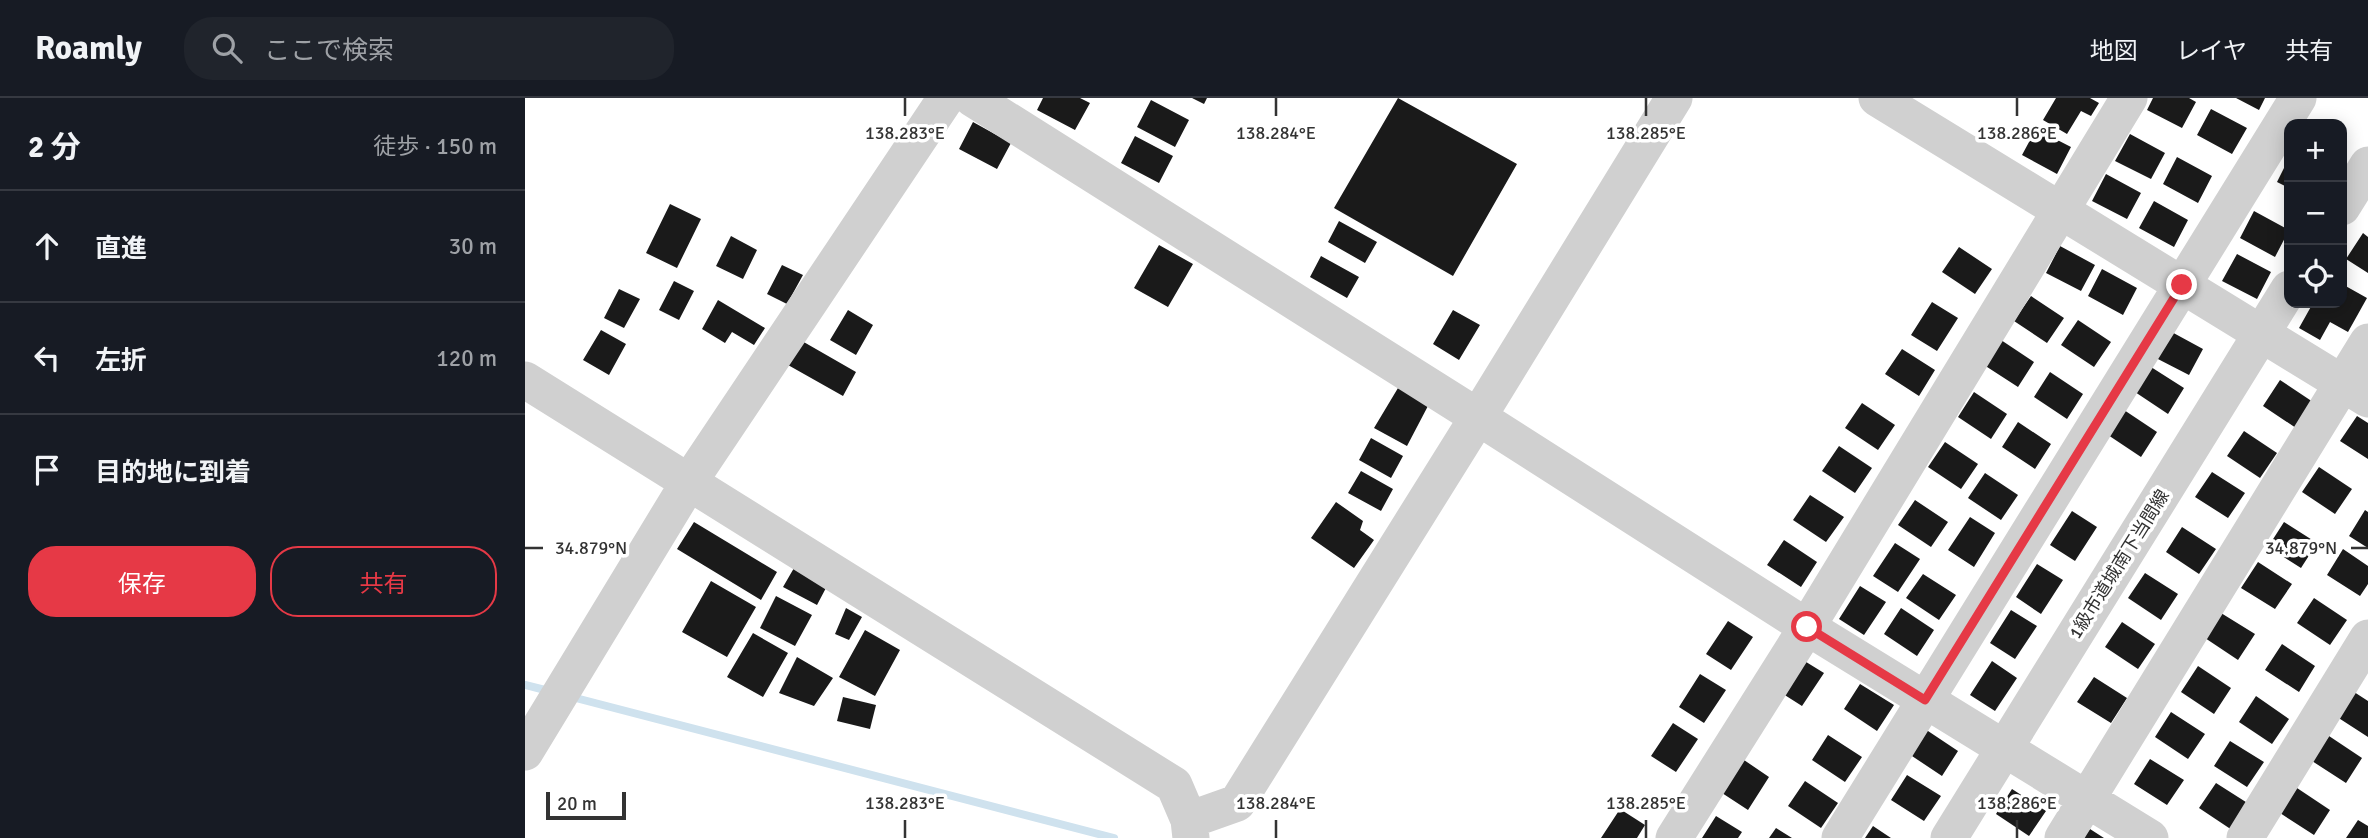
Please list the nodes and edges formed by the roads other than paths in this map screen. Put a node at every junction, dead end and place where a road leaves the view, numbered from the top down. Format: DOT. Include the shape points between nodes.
graph roads {
  1 [pos="946,98"];
  2 [pos="972,98"];
  3 [pos="1674,98"];
  4 [pos="1877,98"];
  5 [pos="2129,98"];
  6 [pos="2298,98"];
  7 [pos="2368,165"];
  8 [pos="2347,198"];
  9 [pos="2060,210"];
  10 [pos="2182,285"];
  11 [pos="2284,297"];
  12 [pos="2261,333"];
  13 [pos="2368,342"];
  14 [pos="525,380"];
  15 [pos="2355,391"];
  16 [pos="1478,417"];
  17 [pos="689,482"];
  18 [pos="1807,627"];
  19 [pos="2368,638"];
  20 [pos="1925,700"];
  21 [pos="2005,750"];
  22 [pos="525,752"];
  23 [pos="2087,799"];
  24 [pos="1190,829"];
  25 [pos="1674,838"];
  26 [pos="1840,838"];
  27 [pos="1949,838"];
  28 [pos="2063,838"];
  29 [pos="2150,838"];
  30 [pos="2245,838"];
  1 -- 17 [label="street"];
  2 -- 16 [label="street"];
  3 -- 16 [label="street"];
  4 -- 9 [label="street"];
  5 -- 9 [label="street"];
  6 -- 10 [label="street"];
  7 -- 8 [label="street"];
  9 -- 10 [label="street"];
  9 -- 18 [label="street"];
  10 -- 12 [label="street"];
  10 -- 20 [label="street"];
  11 -- 12 [label="street, 1級市道城南下当間線"];
  12 -- 15 [label="street"];
  12 -- 21 [label="street, 1級市道城南下当間線"];
  13 -- 15 [label="street"];
  14 -- 17 [label="street"];
  15 -- 23 [label="street"];
  16 -- 18 [label="street"];
  16 -- 24 [label="street" via="1237,803"];
  17 -- 22 [label="street"];
  17 -- 24 [label="street" via="1174,785"];
  18 -- 20 [label="street"];
  18 -- 25 [label="street"];
  19 -- 30 [label="street"];
  20 -- 21 [label="street"];
  20 -- 26 [label="street"];
  21 -- 23 [label="street"];
  21 -- 27 [label="street, 1級市道城南下当間線"];
  23 -- 28 [label="street"];
  23 -- 29 [label="street"];
}
